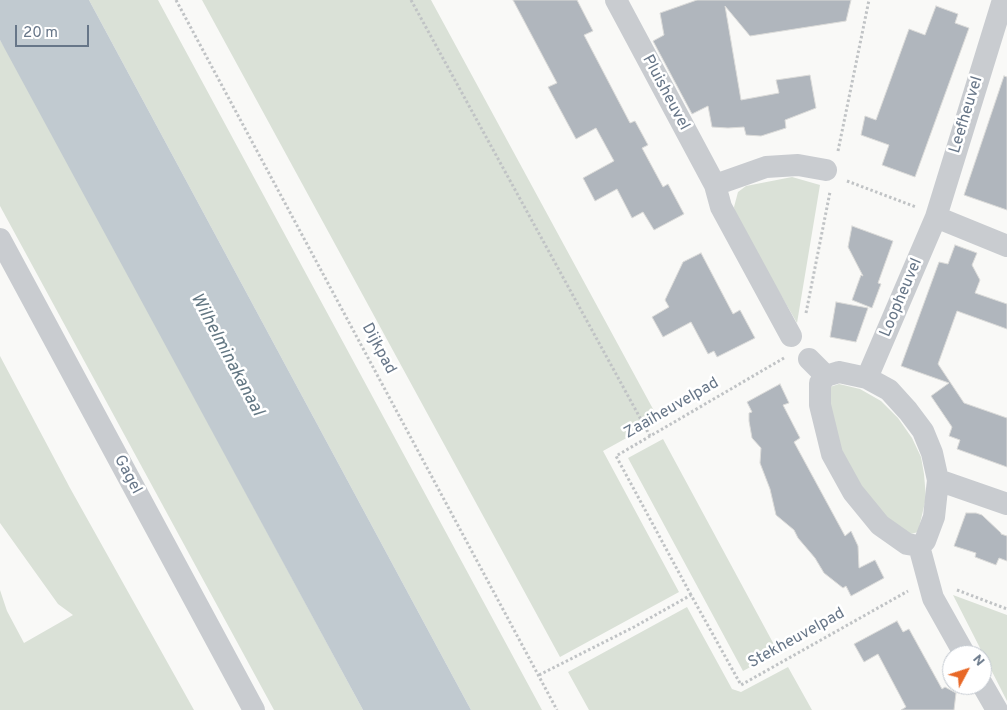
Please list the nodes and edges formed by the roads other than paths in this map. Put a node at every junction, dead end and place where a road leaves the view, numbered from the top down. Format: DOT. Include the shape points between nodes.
graph roads {
  1 [pos="616,0"];
  2 [pos="1003,9"];
  3 [pos="826,170"];
  4 [pos="715,185"];
  5 [pos="936,217"];
  6 [pos="0,239"];
  7 [pos="1007,246"];
  8 [pos="826,376"];
  9 [pos="867,378"];
  10 [pos="938,480"];
  11 [pos="1007,504"];
  12 [pos="919,546"];
  13 [pos="959,645"];
  14 [pos="988,695"];
  15 [pos="254,710"];
  16 [pos="996,710"];
  1 -- 4 [label="street, Pluisheuvel"];
  2 -- 5 [label="street, Leefheuvel"];
  3 -- 4 [label="street" via="798,165 766,168"];
  4 -- 8 [label="street, Pluisheuvel" via="720,207 797,350"];
  5 -- 7 [label="street"];
  5 -- 9 [label="street, Loopheuvel"];
  6 -- 15 [label="street, Gagel"];
  8 -- 9 [label="street" via="839,372"];
  8 -- 12 [label="street" via="820,383 820,405 832,454 880,526 908,544"];
  9 -- 10 [label="street" via="889,390 924,431"];
  10 -- 11 [label="street"];
  10 -- 12 [label="street" via="934,517 925,541"];
  12 -- 13 [label="street" via="933,598"];
  14 -- 16 [label="street"];
}
